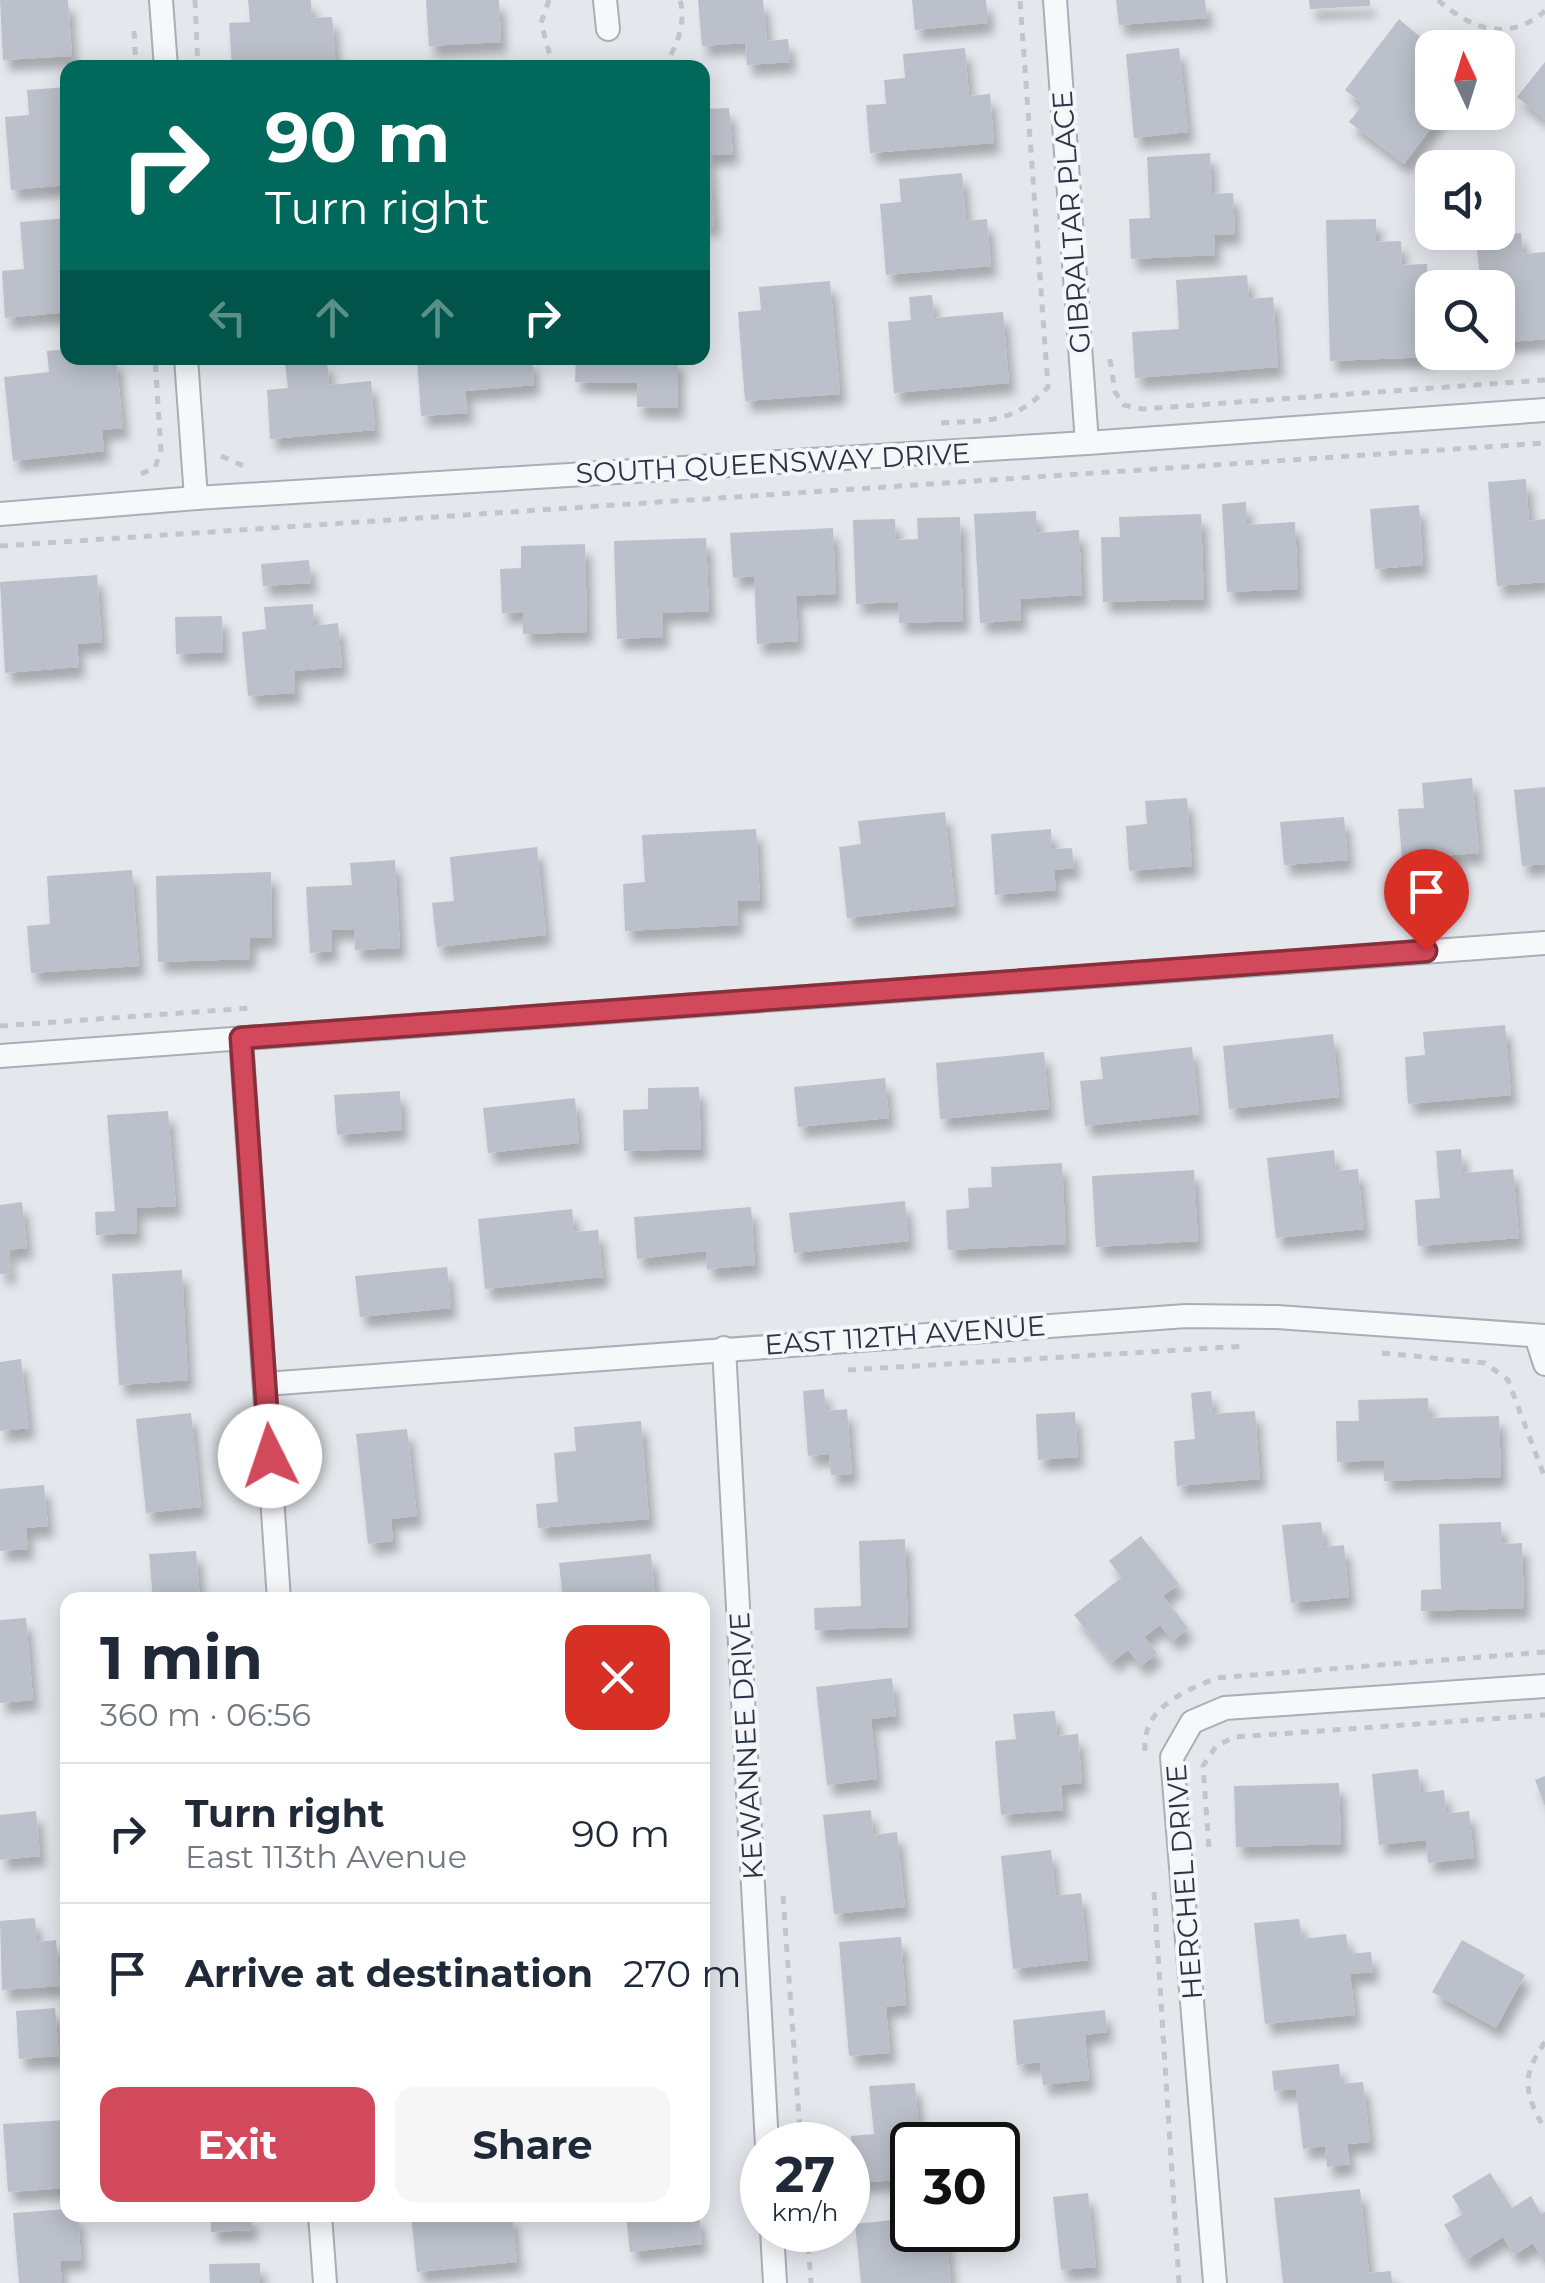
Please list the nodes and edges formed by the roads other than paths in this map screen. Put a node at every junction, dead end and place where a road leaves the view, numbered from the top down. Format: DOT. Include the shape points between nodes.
graph roads {
  1 [pos="161,0"];
  2 [pos="606,0"];
  3 [pos="1055,0"];
  4 [pos="608,29"];
  5 [pos="165,60"];
  6 [pos="186,365"];
  7 [pos="1545,410"];
  8 [pos="1087,444"];
  9 [pos="196,498"];
  10 [pos="0,514"];
  11 [pos="1545,942"];
  12 [pos="241,1038"];
  13 [pos="0,1056"];
  14 [pos="1540,1336"];
  15 [pos="724,1348"];
  16 [pos="1545,1364"];
  17 [pos="265,1384"];
  18 [pos="278,1592"];
  19 [pos="1545,1686"];
  20 [pos="767,2122"];
  21 [pos="321,2222"];
  22 [pos="773,2252"];
  23 [pos="325,2283"];
  24 [pos="775,2283"];
  25 [pos="1215,2283"];
  1 -- 5 [label="street"];
  2 -- 4 [label="street"];
  3 -- 8 [label="street, GIBRALTAR PLACE"];
  6 -- 9 [label="street"];
  7 -- 8 [label="street, SOUTH QUEENSWAY DRIVE"];
  8 -- 9 [label="street, SOUTH QUEENSWAY DRIVE"];
  9 -- 10 [label="street, SOUTH QUEENSWAY DRIVE"];
  11 -- 12 [label="street"];
  12 -- 13 [label="street"];
  12 -- 17 [label="street"];
  14 -- 15 [label="street, EAST 112TH AVENUE" via="1186,1316"];
  14 -- 16 [label="street"];
  15 -- 17 [label="street, EAST 112TH AVENUE"];
  15 -- 20 [label="street, KEWANNEE DRIVE"];
  17 -- 18 [label="street"];
  19 -- 25 [label="street, HERCHEL DRIVE" via="1225,1708 1192,1722 1172,1757"];
  21 -- 23 [label="street"];
  22 -- 24 [label="street"];
}
